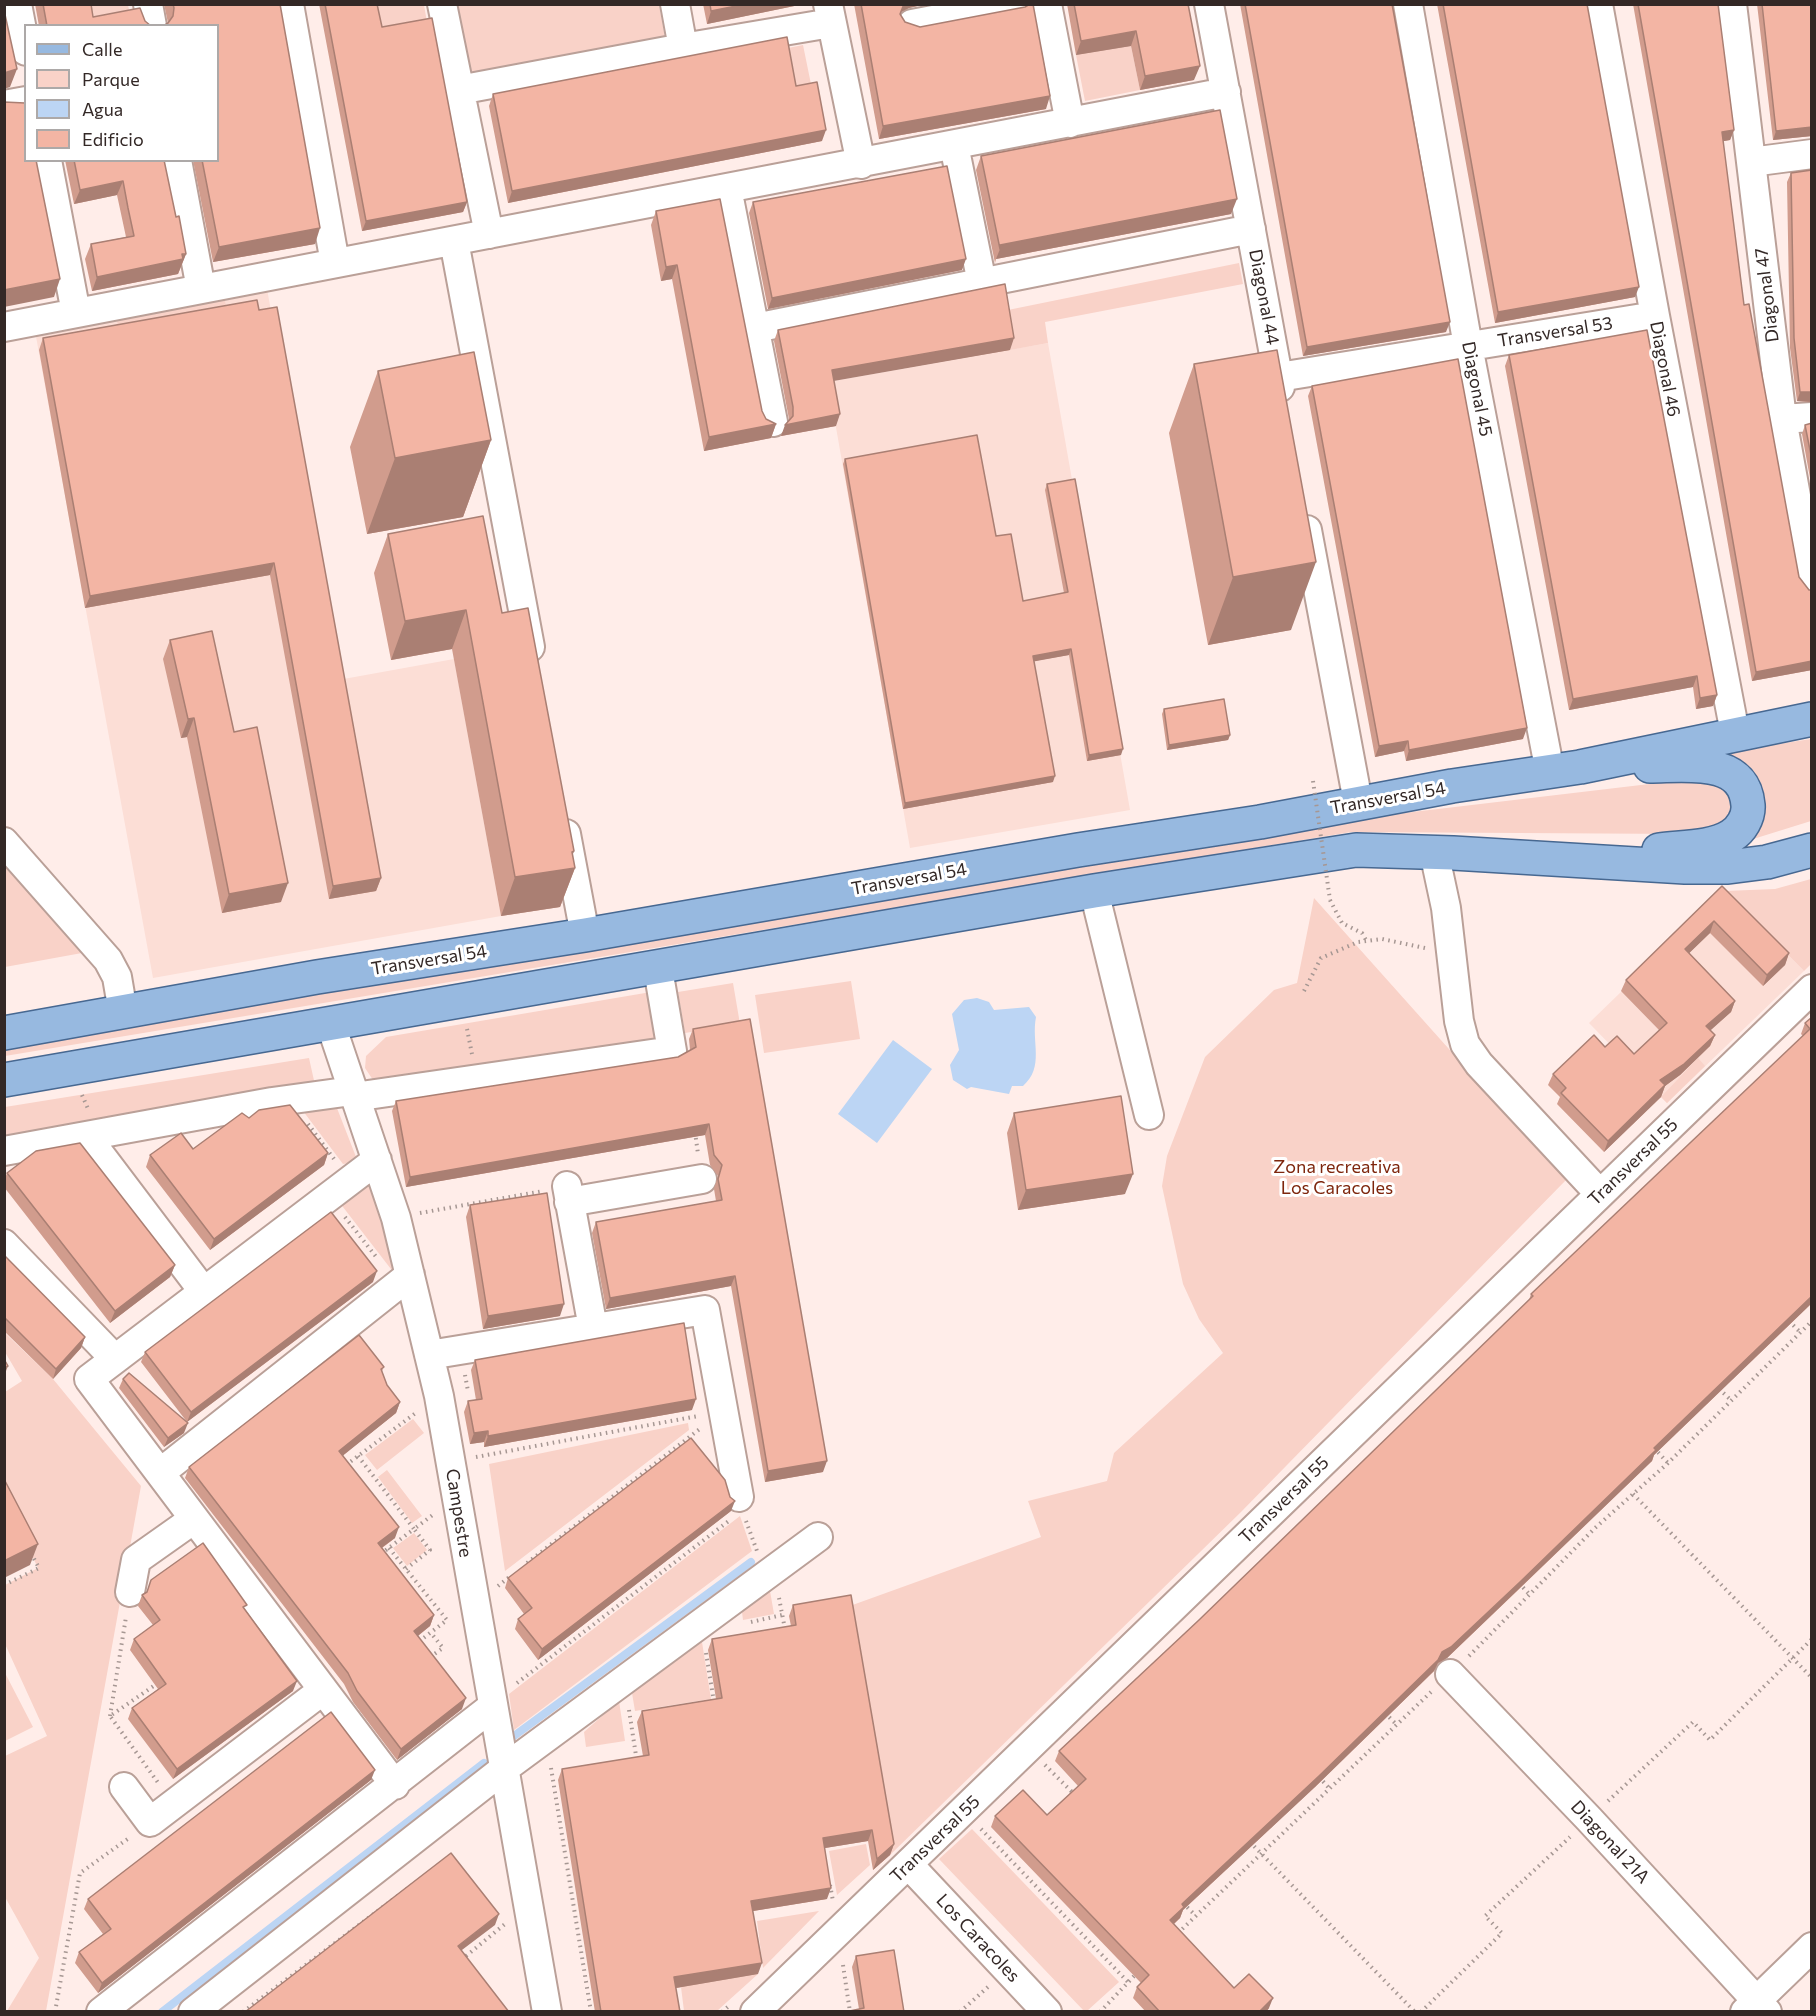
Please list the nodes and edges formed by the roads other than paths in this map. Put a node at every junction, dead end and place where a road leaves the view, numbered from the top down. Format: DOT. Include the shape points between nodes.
graph roads {
  1 [pos="17,4"];
  2 [pos="148,4"];
  3 [pos="289,4"];
  4 [pos="442,4"];
  5 [pos="675,4"];
  6 [pos="1017,4"];
  7 [pos="1047,4"];
  8 [pos="1209,4"];
  9 [pos="1408,4"];
  10 [pos="1598,4"];
  11 [pos="1732,4"];
  12 [pos="830,14"];
  13 [pos="152,24"];
  14 [pos="912,24"];
  15 [pos="24,41"];
  16 [pos="683,48"];
  17 [pos="459,90"];
  18 [pos="1226,92"];
  19 [pos="24,101"];
  20 [pos="4,105"];
  21 [pos="1070,123"];
  22 [pos="954,145"];
  23 [pos="1812,154"];
  24 [pos="47,162"];
  25 [pos="177,162"];
  26 [pos="1751,162"];
  27 [pos="861,164"];
  28 [pos="727,188"];
  29 [pos="1251,230"];
  30 [pos="489,234"];
  31 [pos="454,241"];
  32 [pos="335,263"];
  33 [pos="982,283"];
  34 [pos="201,289"];
  35 [pos="76,313"];
  36 [pos="1655,316"];
  37 [pos="4,327"];
  38 [pos="755,328"];
  39 [pos="1468,346"];
  40 [pos="1279,377"];
  41 [pos="1286,415"];
  42 [pos="1812,417"];
  43 [pos="1782,419"];
  44 [pos="773,422"];
  45 [pos="1303,509"];
  46 [pos="1812,584"];
  47 [pos="535,670"];
  48 [pos="1812,718"];
  49 [pos="1736,733"];
  50 [pos="1565,770"];
  51 [pos="1358,802"];
  52 [pos="561,809"];
  53 [pos="4,842"];
  54 [pos="1812,850"];
  55 [pos="1434,852"];
  56 [pos="1589,860"];
  57 [pos="1094,891"];
  58 [pos="585,935"];
  59 [pos="658,969"];
  60 [pos="1812,989"];
  61 [pos="123,1012"];
  62 [pos="331,1025"];
  63 [pos="4,1033"];
  64 [pos="4,1080"];
  65 [pos="353,1094"];
  66 [pos="1149,1115"];
  67 [pos="92,1134"];
  68 [pos="4,1151"];
  69 [pos="377,1160"];
  70 [pos="702,1179"];
  71 [pos="1600,1194"];
  72 [pos="4,1244"];
  73 [pos="404,1280"];
  74 [pos="204,1292"];
  75 [pos="593,1328"];
  76 [pos="429,1355"];
  77 [pos="115,1359"];
  78 [pos="160,1473"];
  79 [pos="736,1507"];
  80 [pos="194,1519"];
  81 [pos="818,1537"];
  82 [pos="130,1592"];
  83 [pos="1450,1674"];
  84 [pos="323,1690"];
  85 [pos="493,1704"];
  86 [pos="505,1768"];
  87 [pos="395,1785"];
  88 [pos="124,1787"];
  89 [pos="908,1864"];
  90 [pos="1812,1947"];
  91 [pos="1756,2008"];
  92 [pos="101,2012"];
  93 [pos="193,2012"];
  94 [pos="547,2012"];
  95 [pos="755,2012"];
  96 [pos="1047,2012"];
  1 -- 15 [label="street"];
  2 -- 13 [label="street"];
  3 -- 32 [label="street"];
  4 -- 17 [label="street"];
  5 -- 16 [label="street"];
  6 -- 14 [label="street"];
  7 -- 21 [label="street"];
  8 -- 18 [label="street, Diagonal 44"];
  9 -- 39 [label="street, Diagonal 45"];
  10 -- 36 [label="street, Diagonal 46"];
  11 -- 26 [label="street, Diagonal 47"];
  12 -- 16 [label="street"];
  12 -- 27 [label="street"];
  16 -- 17 [label="street"];
  17 -- 30 [label="street"];
  18 -- 21 [label="street"];
  18 -- 29 [label="street, Diagonal 44"];
  19 -- 20 [label="street"];
  21 -- 22 [label="street"];
  22 -- 27 [label="street"];
  22 -- 33 [label="street"];
  23 -- 26 [label="street"];
  24 -- 35 [label="street"];
  25 -- 34 [label="street"];
  26 -- 43 [label="street, Diagonal 47"];
  27 -- 28 [label="street"];
  28 -- 30 [label="street"];
  28 -- 38 [label="street"];
  29 -- 33 [label="street"];
  29 -- 40 [label="street, Diagonal 44"];
  30 -- 31 [label="street"];
  31 -- 32 [label="street"];
  31 -- 47 [label="street"];
  32 -- 34 [label="street"];
  33 -- 38 [label="street"];
  34 -- 35 [label="street"];
  35 -- 37 [label="street"];
  36 -- 39 [label="street, Transversal 53"];
  36 -- 49 [label="street, Diagonal 46"];
  38 -- 44 [label="street"];
  39 -- 40 [label="street, Transversal 53"];
  39 -- 50 [label="street, Diagonal 45"];
  40 -- 41 [label="street, Diagonal 44"];
  42 -- 43 [label="street"];
  43 -- 46 [label="street, Diagonal 47"];
  45 -- 51 [label="street"];
  48 -- 49 [label="main road, Transversal 54"];
  49 -- 50 [label="main road, Transversal 54"];
  50 -- 51 [label="main road, Transversal 54"];
  50 -- 56 [label="main road" via="1718,768 1731,773 1746,794 1748,809 1738,831 1719,842"];
  51 -- 58 [label="main road, Transversal 54" via="1260,822"];
  52 -- 58 [label="street"];
  53 -- 61 [label="street" via="108,960 117,977"];
  54 -- 56 [label="main road" via="1728,867"];
  55 -- 56 [label="main road"];
  55 -- 57 [label="main road" via="1356,850"];
  55 -- 71 [label="street" via="1465,1044"];
  57 -- 59 [label="main road"];
  57 -- 66 [label="street"];
  58 -- 61 [label="main road, Transversal 54"];
  59 -- 62 [label="main road"];
  59 -- 65 [label="street" via="672,1051"];
  60 -- 71 [label="street, Transversal 55"];
  61 -- 63 [label="main road, Transversal 54"];
  62 -- 64 [label="main road"];
  62 -- 65 [label="street, Campestre"];
  65 -- 67 [label="street" via="290,1100"];
  65 -- 69 [label="street, Campestre"];
  67 -- 68 [label="street"];
  67 -- 74 [label="street"];
  69 -- 73 [label="street, Campestre" via="396,1218"];
  69 -- 74 [label="street"];
  70 -- 75 [label="street" via="568,1194"];
  71 -- 89 [label="street, Transversal 55"];
  72 -- 77 [label="street"];
  73 -- 76 [label="street, Campestre"];
  73 -- 78 [label="street"];
  74 -- 77 [label="street"];
  75 -- 76 [label="street"];
  75 -- 79 [label="street" via="705,1310"];
  76 -- 85 [label="street, Campestre"];
  77 -- 78 [label="street" via="89,1379"];
  78 -- 80 [label="street"];
  80 -- 82 [label="street" via="136,1560"];
  80 -- 84 [label="street"];
  81 -- 86 [label="street"];
  83 -- 91 [label="street, Diagonal 21A" via="1589,1819"];
  84 -- 87 [label="street"];
  84 -- 88 [label="street" via="150,1822"];
  85 -- 86 [label="street, Campestre"];
  85 -- 87 [label="street"];
  86 -- 93 [label="street"];
  86 -- 94 [label="street, Campestre"];
  87 -- 92 [label="street"];
  89 -- 95 [label="street, Transversal 55" via="836,1919"];
  89 -- 96 [label="street, Los Caracoles"];
  90 -- 91 [label="street"];
}
